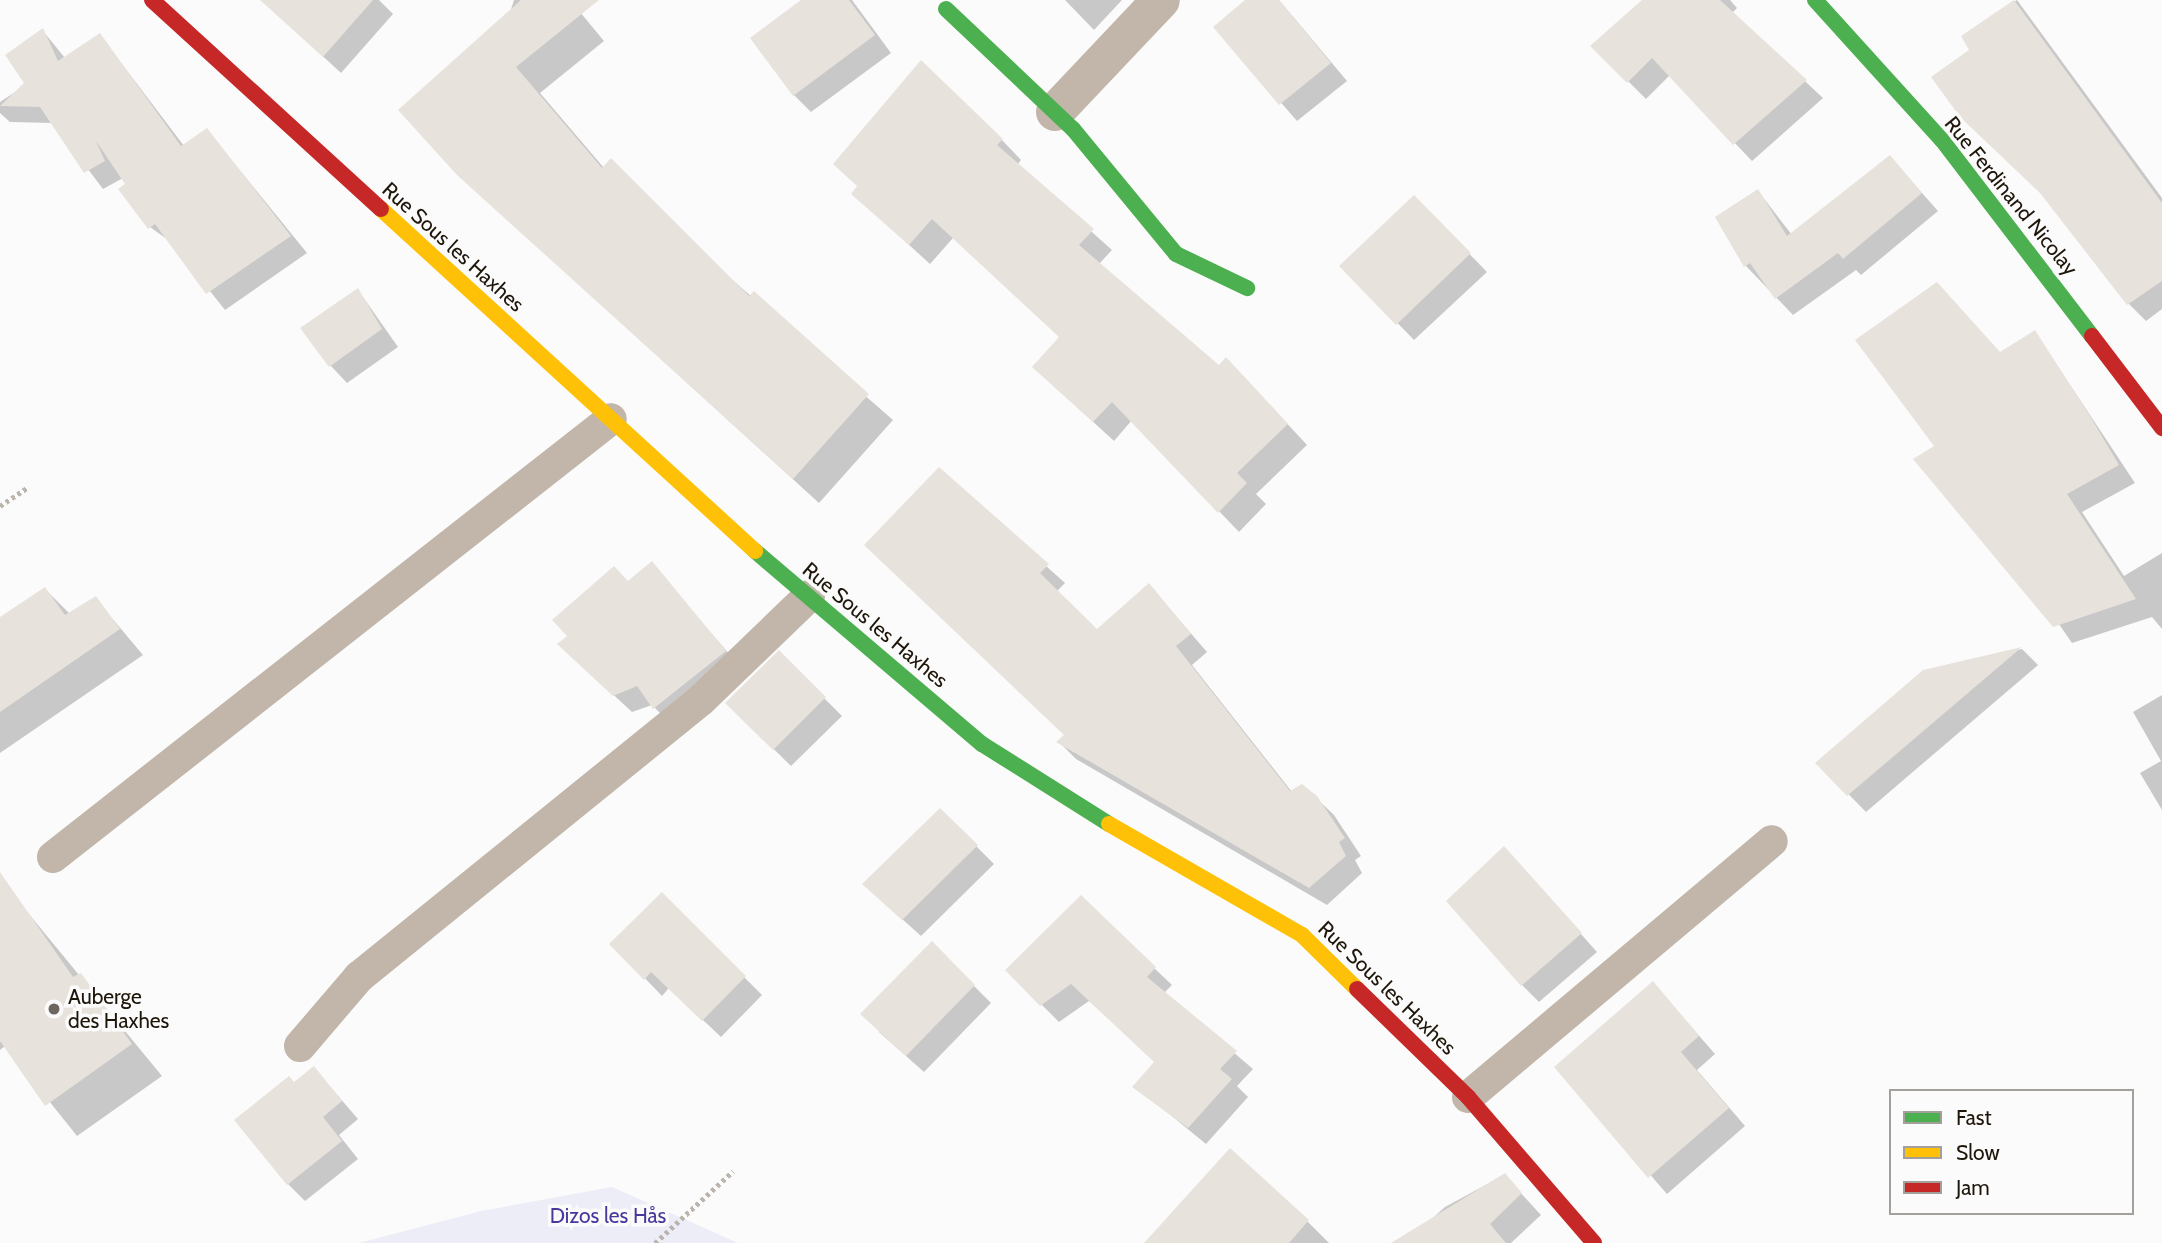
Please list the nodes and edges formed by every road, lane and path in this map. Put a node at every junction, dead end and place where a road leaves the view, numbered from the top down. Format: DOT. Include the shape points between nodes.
graph roads {
  1 [pos="152,0"];
  2 [pos="1161,0"];
  3 [pos="1815,0"];
  4 [pos="946,9"];
  5 [pos="1055,112"];
  6 [pos="1247,288"];
  7 [pos="611,419"];
  8 [pos="2162,428"];
  9 [pos="27,488"];
  10 [pos="0,506"];
  11 [pos="809,596"];
  12 [pos="1772,841"];
  13 [pos="53,857"];
  14 [pos="300,1046"];
  15 [pos="1468,1097"];
  16 [pos="733,1171"];
  17 [pos="655,1243"];
  18 [pos="1594,1243"];
  1 -- 7 [label="street, Rue Sous les Haxhes"];
  2 -- 5 [label="street"];
  3 -- 8 [label="street, Rue Ferdinand Nicolay" via="1941,140"];
  4 -- 5 [label="street"];
  5 -- 6 [label="street" via="1176,254"];
  7 -- 11 [label="street, Rue Sous les Haxhes"];
  7 -- 13 [label="lane"];
  9 -- 10 [label="path"];
  11 -- 14 [label="lane" via="701,700 359,977"];
  11 -- 15 [label="street, Rue Sous les Haxhes" via="992,751 1301,935"];
  12 -- 15 [label="lane"];
  15 -- 18 [label="street, Rue Sous les Haxhes"];
  16 -- 17 [label="path"];
}
